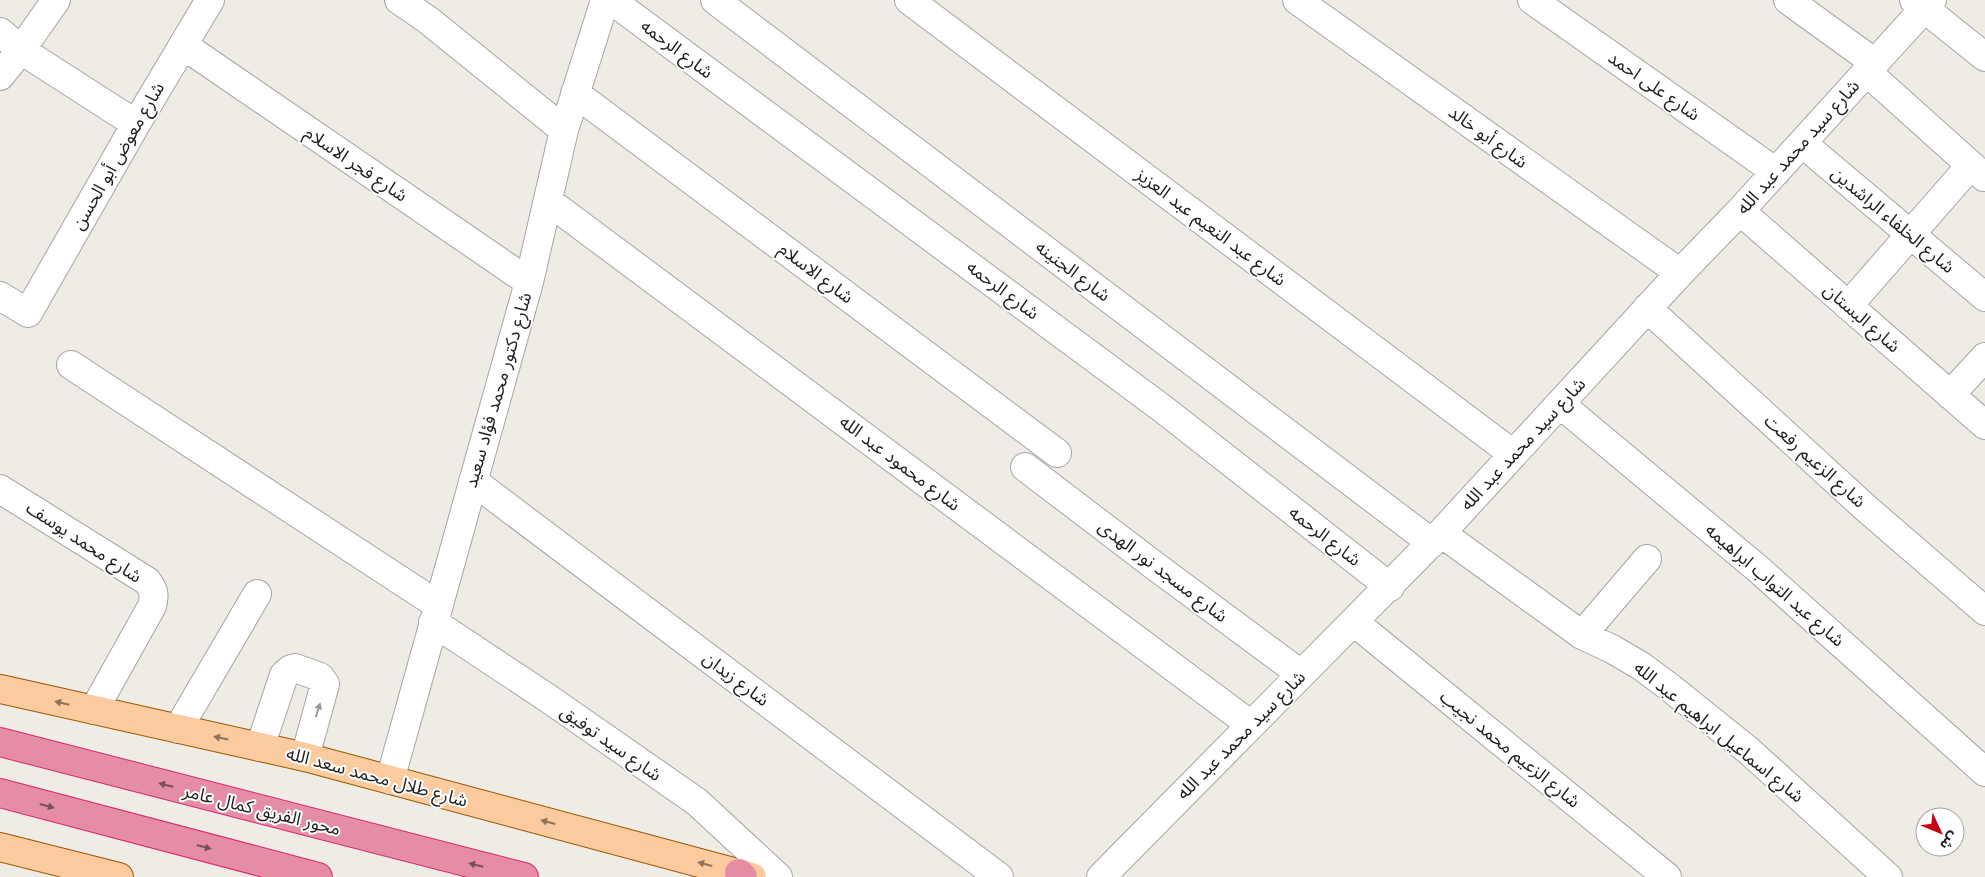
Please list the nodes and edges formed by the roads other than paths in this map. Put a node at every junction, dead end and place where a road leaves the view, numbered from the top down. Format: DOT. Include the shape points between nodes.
graph roads {
  1 [pos="56,0"];
  2 [pos="210,0"];
  3 [pos="399,0"];
  4 [pos="605,0"];
  5 [pos="611,0"];
  6 [pos="715,0"];
  7 [pos="909,0"];
  8 [pos="1297,0"];
  9 [pos="1532,0"];
  10 [pos="1788,0"];
  11 [pos="1924,2"];
  12 [pos="0,32"];
  13 [pos="183,45"];
  14 [pos="21,50"];
  15 [pos="1985,58"];
  16 [pos="1871,67"];
  17 [pos="0,76"];
  18 [pos="575,93"];
  19 [pos="136,124"];
  20 [pos="564,130"];
  21 [pos="1802,143"];
  22 [pos="1978,171"];
  23 [pos="1776,172"];
  24 [pos="548,201"];
  25 [pos="1740,211"];
  26 [pos="1910,234"];
  27 [pos="1680,273"];
  28 [pos="528,282"];
  29 [pos="0,296"];
  30 [pos="1985,297"];
  31 [pos="1848,306"];
  32 [pos="1647,308"];
  33 [pos="1985,357"];
  34 [pos="71,365"];
  35 [pos="1950,395"];
  36 [pos="1560,404"];
  37 [pos="1985,425"];
  38 [pos="1057,453"];
  39 [pos="1513,454"];
  40 [pos="1025,467"];
  41 [pos="473,481"];
  42 [pos="0,489"];
  43 [pos="1436,538"];
  44 [pos="1647,558"];
  45 [pos="1390,587"];
  46 [pos="257,594"];
  47 [pos="1985,611"];
  48 [pos="435,614"];
  49 [pos="1354,622"];
  50 [pos="1582,635"];
  51 [pos="1301,674"];
  52 [pos="0,689"];
  53 [pos="94,710"];
  54 [pos="1251,725"];
  55 [pos="178,729"];
  56 [pos="0,742"];
  57 [pos="260,747"];
  58 [pos="305,757"];
  59 [pos="1985,772"];
  60 [pos="390,780"];
  61 [pos="0,793"];
  62 [pos="0,847"];
  63 [pos="79,872"];
  64 [pos="744,876"];
  65 [pos="119,877"];
  66 [pos="318,877"];
  67 [pos="524,877"];
  68 [pos="778,877"];
  69 [pos="1000,877"];
  70 [pos="1101,877"];
  71 [pos="1667,877"];
  72 [pos="1888,877"];
  1 -- 14 [label="street"];
  2 -- 13 [label="street, شارع معوض أبو الحسن"];
  3 -- 20 [label="street"];
  4 -- 18 [label="street, شارع دكتور محمد فؤاد سعيد"];
  5 -- 45 [label="street, شارع الرحمه" via="1163,409"];
  6 -- 43 [label="street, شارع الجنينه"];
  7 -- 39 [label="street, شارع عبد النعيم عبد العزيز"];
  8 -- 27 [label="street, شارع أبو خالد"];
  9 -- 23 [label="street, شارع على احمد"];
  10 -- 16 [label="street"];
  11 -- 15 [label="street"];
  11 -- 16 [label="street, شارع سيد محمد عبد الله"];
  12 -- 14 [label="street"];
  13 -- 19 [label="street, شارع معوض أبو الحسن"];
  13 -- 28 [label="street, شارع فجر الاسلام"];
  14 -- 17 [label="street"];
  14 -- 19 [label="street"];
  16 -- 21 [label="street, شارع سيد محمد عبد الله"];
  16 -- 22 [label="street"];
  18 -- 20 [label="street, شارع دكتور محمد فؤاد سعيد"];
  18 -- 38 [label="street, شارع الاسلام"];
  19 -- 29 [label="street, شارع معوض أبو الحسن" via="28,313"];
  20 -- 24 [label="street, شارع دكتور محمد فؤاد سعيد"];
  21 -- 23 [label="street, شارع سيد محمد عبد الله"];
  21 -- 26 [label="street, شارع الخلفاء الراشدين"];
  22 -- 26 [label="street"];
  23 -- 25 [label="street, شارع سيد محمد عبد الله"];
  24 -- 28 [label="street, شارع دكتور محمد فؤاد سعيد"];
  24 -- 54 [label="street, شارع محمود عبد الله"];
  25 -- 27 [label="street, شارع سيد محمد عبد الله"];
  25 -- 31 [label="street, شارع البستان"];
  26 -- 30 [label="street, شارع الخلفاء الراشدين"];
  26 -- 31 [label="street"];
  27 -- 32 [label="street, شارع سيد محمد عبد الله"];
  28 -- 41 [label="street, شارع دكتور محمد فؤاد سعيد"];
  31 -- 35 [label="street, شارع البستان"];
  32 -- 36 [label="street, شارع سيد محمد عبد الله"];
  32 -- 47 [label="street, شارع الزعيم رفعت" via="1868,510"];
  33 -- 35 [label="street"];
  34 -- 48 [label="street, شارع سيد توفيق"];
  35 -- 37 [label="street, شارع البستان"];
  36 -- 39 [label="street, شارع سيد محمد عبد الله"];
  36 -- 59 [label="street, شارع عبد التواب ابراهيمه" via="1757,568"];
  39 -- 43 [label="street, شارع سيد محمد عبد الله"];
  40 -- 51 [label="street, شارع مسجد نور الهدى"];
  41 -- 48 [label="street, شارع دكتور محمد فؤاد سعيد"];
  41 -- 69 [label="street, شارع زيدان"];
  42 -- 53 [label="street, شارع محمد يوسف" via="152,588 152,606"];
  43 -- 45 [label="street, شارع سيد محمد عبد الله"];
  43 -- 50 [label="street, شارع اسماعيل ابراهيم عبد الله"];
  44 -- 50 [label="street"];
  45 -- 49 [label="street, شارع سيد محمد عبد الله"];
  46 -- 55 [label="street"];
  48 -- 60 [label="street, شارع دكتور محمد فؤاد سعيد"];
  48 -- 68 [label="street, شارع سيد توفيق" via="549,699 697,802"];
  49 -- 51 [label="street, شارع سيد محمد عبد الله"];
  49 -- 71 [label="street, شارع الزعيم محمد نجيب"];
  50 -- 72 [label="street, شارع اسماعيل ابراهيم عبد الله" via="1626,658 1668,686 1748,751"];
  51 -- 54 [label="street, شارع سيد محمد عبد الله"];
  53 -- 52 [label="main road, شارع طلال محمد سعد الله, one-way"];
  53 -- 55 [label="main road, شارع طلال محمد سعد الله"];
  54 -- 70 [label="street, شارع سيد محمد عبد الله"];
  57 -- 55 [label="main road, شارع طلال محمد سعد الله, one-way"];
  67 -- 56 [label="highway, محور الفريق كمال عامر, one-way"];
  57 -- 58 [label="main road, شارع طلال محمد سعد الله"];
  58 -- 57 [label="street, one-way" via="325,684 320,677 295,668 284,675"];
  58 -- 60 [label="main road, شارع طلال محمد سعد الله"];
  64 -- 60 [label="main road, شارع طلال محمد سعد الله, one-way"];
  61 -- 66 [label="highway, one-way"];
  62 -- 63 [label="main road"];
  63 -- 65 [label="main road"];
}
